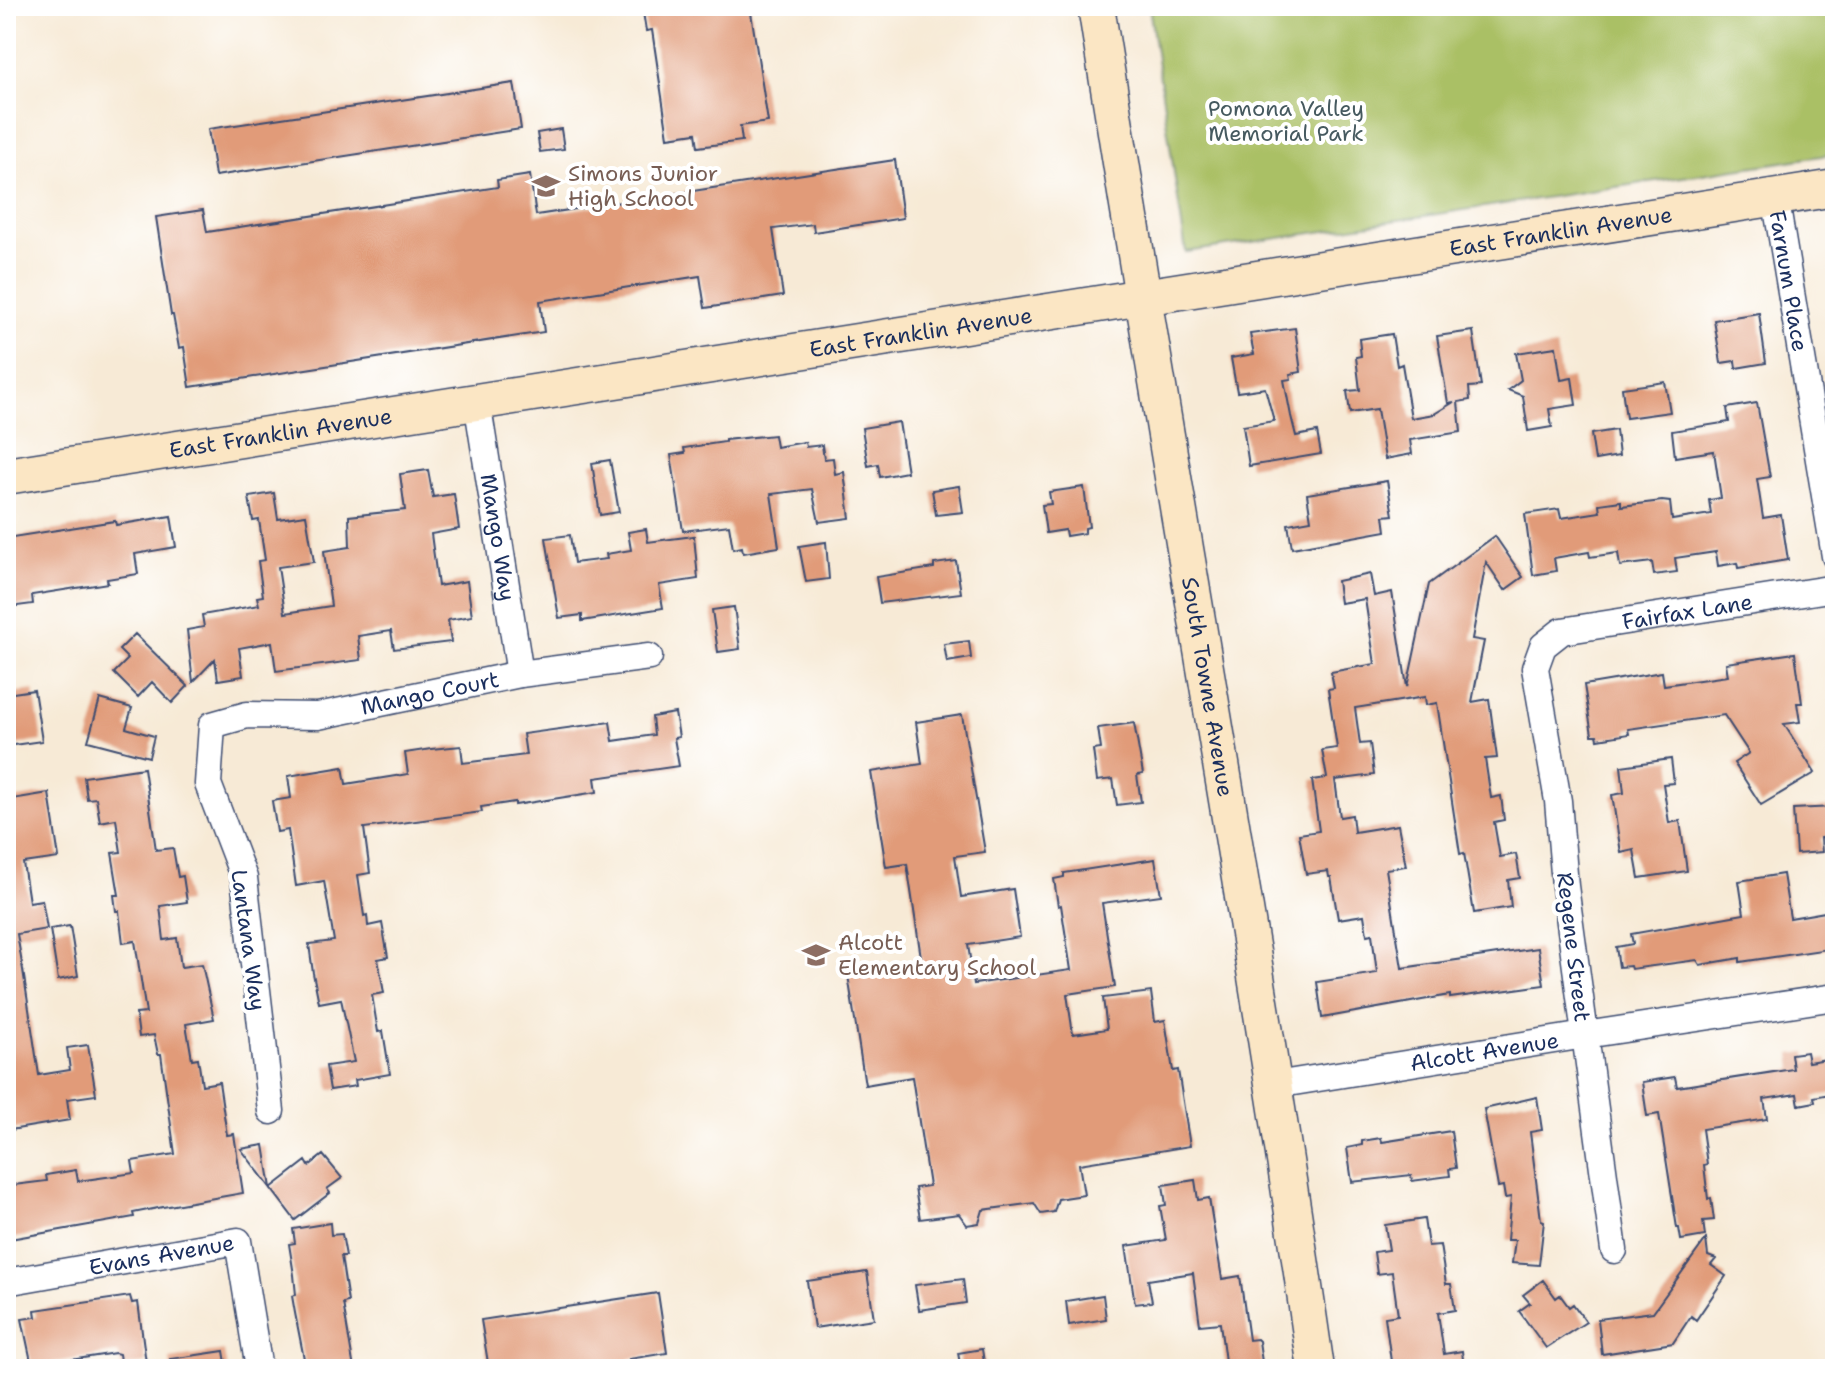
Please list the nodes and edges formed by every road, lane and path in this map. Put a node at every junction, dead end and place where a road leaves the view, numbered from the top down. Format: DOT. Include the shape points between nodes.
graph roads {
  1 [pos="1096,6"];
  2 [pos="1835,188"];
  3 [pos="1775,196"];
  4 [pos="1141,297"];
  5 [pos="477,401"];
  6 [pos="6,476"];
  7 [pos="1835,556"];
  8 [pos="1835,588"];
  9 [pos="1543,646"];
  10 [pos="649,657"];
  11 [pos="520,674"];
  12 [pos="212,725"];
  13 [pos="1835,997"];
  14 [pos="1585,1035"];
  15 [pos="1275,1085"];
  16 [pos="271,1111"];
  17 [pos="1614,1250"];
  18 [pos="6,1282"];
  19 [pos="259,1369"];
  20 [pos="1316,1369"];
  1 -- 4 [label="street, South Towne Avenue"];
  2 -- 3 [label="street, East Franklin Avenue"];
  3 -- 4 [label="street, East Franklin Avenue"];
  3 -- 7 [label="street, Farnum Place"];
  4 -- 5 [label="street, East Franklin Avenue"];
  4 -- 15 [label="street, South Towne Avenue"];
  5 -- 6 [label="street, East Franklin Avenue"];
  5 -- 11 [label="street, Mango Way"];
  8 -- 9 [label="street, Fairfax Lane" via="1562,631"];
  9 -- 14 [label="street, Regene Street" via="1535,668 1558,801"];
  10 -- 11 [label="street, Mango Court"];
  11 -- 12 [label="street, Mango Court" via="318,716 247,715"];
  12 -- 16 [label="street, Lantana Way" via="208,784 244,878"];
  13 -- 14 [label="street, Alcott Avenue"];
  14 -- 15 [label="street, Alcott Avenue"];
  14 -- 17 [label="street, Regene Street"];
  15 -- 20 [label="street, South Towne Avenue"];
  18 -- 19 [label="street, Evans Avenue" via="238,1241"];
}
